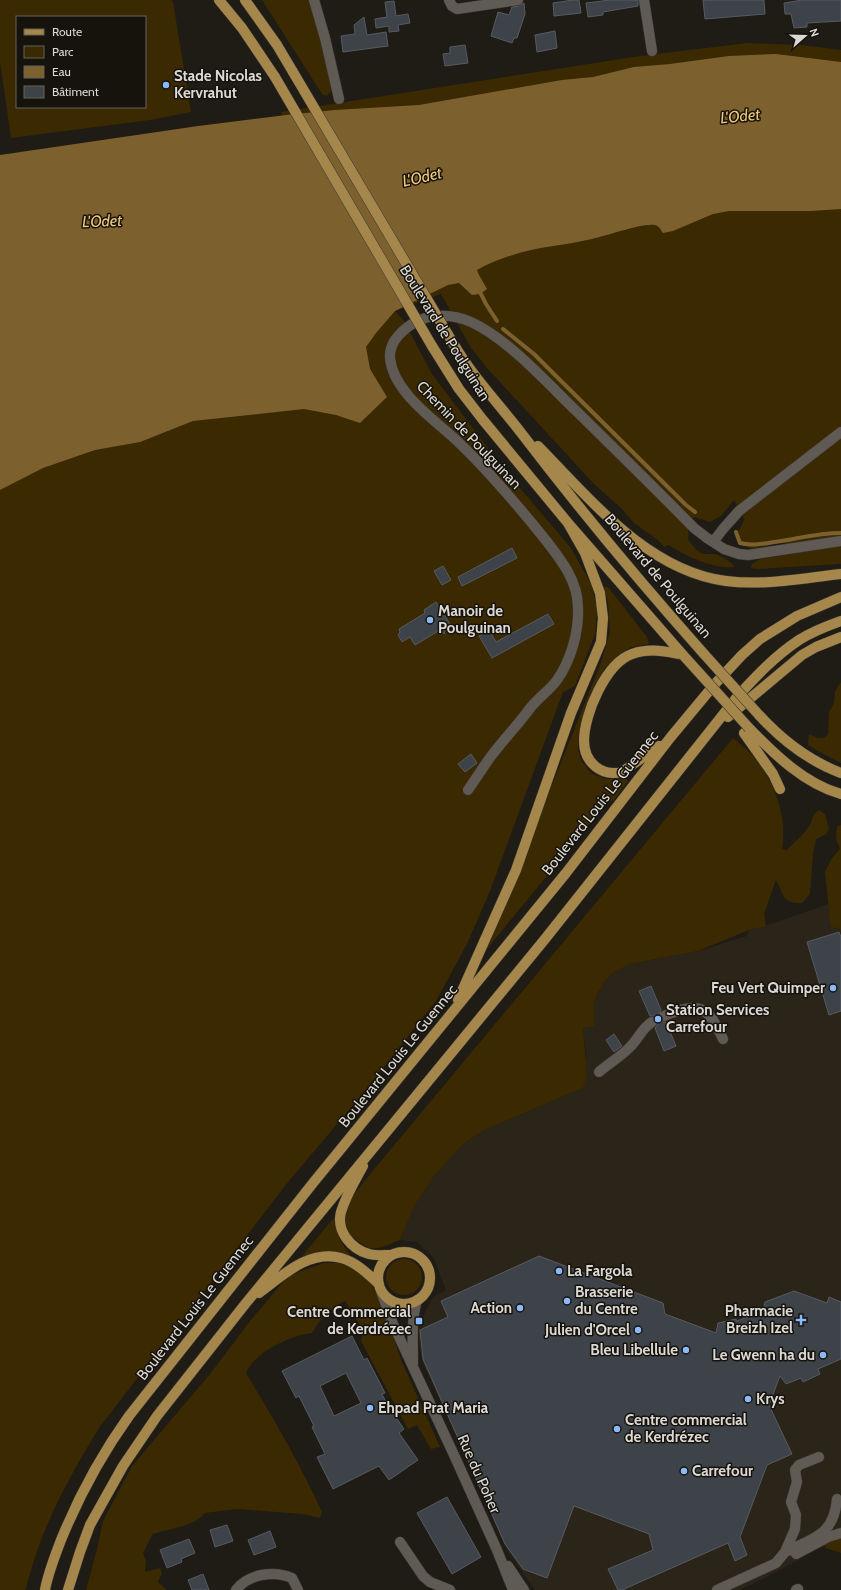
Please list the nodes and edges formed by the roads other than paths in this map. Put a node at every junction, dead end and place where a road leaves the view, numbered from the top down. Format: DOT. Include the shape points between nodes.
graph roads {
  1 [pos="219,0"];
  2 [pos="245,0"];
  3 [pos="314,0"];
  4 [pos="449,0"];
  5 [pos="518,0"];
  6 [pos="644,0"];
  7 [pos="652,50"];
  8 [pos="339,99"];
  9 [pos="508,416"];
  10 [pos="841,432"];
  11 [pos="568,523"];
  12 [pos="841,541"];
  13 [pos="713,542"];
  14 [pos="841,574"];
  15 [pos="841,598"];
  16 [pos="841,621"];
  17 [pos="841,637"];
  18 [pos="683,655"];
  19 [pos="747,731"];
  20 [pos="670,738"];
  21 [pos="703,738"];
  22 [pos="841,773"];
  23 [pos="780,789"];
  24 [pos="468,790"];
  25 [pos="841,794"];
  26 [pos="453,1011"];
  27 [pos="664,1016"];
  28 [pos="652,1022"];
  29 [pos="723,1039"];
  30 [pos="599,1072"];
  31 [pos="374,1146"];
  32 [pos="391,1255"];
  33 [pos="380,1288"];
  34 [pos="417,1300"];
  35 [pos="246,1303"];
  36 [pos="414,1367"];
  37 [pos="819,1457"];
  38 [pos="836,1499"];
  39 [pos="841,1533"];
  40 [pos="400,1542"];
  41 [pos="497,1550"];
  42 [pos="785,1552"];
  43 [pos="776,1563"];
  44 [pos="44,1590"];
  45 [pos="68,1590"];
  46 [pos="236,1590"];
  47 [pos="298,1590"];
  48 [pos="450,1590"];
  49 [pos="513,1590"];
  50 [pos="524,1590"];
  51 [pos="717,1590"];
  1 -- 11 [label="main road, Boulevard de Poulguinan, bridge" via="242,28 275,77 466,400"];
  2 -- 9 [label="main road, Boulevard de Poulguinan, bridge" via="270,34 453,343 477,380"];
  3 -- 8 [label="street"];
  4 -- 5 [label="street" via="457,9"];
  6 -- 7 [label="street"];
  9 -- 14 [label="main road" via="610,519 640,544 678,566 705,577 738,582 777,582"];
  9 -- 22 [label="main road, Boulevard de Poulguinan, bridge" via="670,616 759,715 797,750"];
  10 -- 13 [label="street" via="740,510"];
  11 -- 18 [label="main road, Boulevard de Poulguinan"];
  11 -- 26 [label="main road" via="585,553 600,593 603,618 601,642 571,713 516,870"];
  12 -- 13 [label="street, Chemin de Poulguinan" via="748,556 731,552"];
  13 -- 24 [label="street, Chemin de Poulguinan" via="694,528 536,371 479,327 458,318 440,316 413,323 399,334 391,349 390,358 395,376 403,388 419,407 482,466 526,516 568,571 577,596 575,637 560,676 490,758"];
  15 -- 20 [label="main road, Boulevard Louis Le Guennec" via="796,616 760,639 714,685"];
  16 -- 21 [label="main road" via="800,639 778,656 752,681"];
  17 -- 21 [label="main road" via="802,655"];
  18 -- 19 [label="main road, Boulevard de Poulguinan, bridge"];
  18 -- 20 [label="main road" via="651,650 620,659 610,669 589,715 584,749 598,769 616,774 631,767"];
  19 -- 23 [label="main road"];
  19 -- 25 [label="main road" via="814,783"];
  20 -- 26 [label="main road, Boulevard Louis Le Guennec" via="566,873"];
  21 -- 31 [label="main road" via="550,932"];
  26 -- 44 [label="main road, Boulevard Louis Le Guennec" via="129,1416 94,1470 74,1510 56,1552"];
  27 -- 29 [label="street" via="688,1007 699,1009 714,1022"];
  28 -- 30 [label="street" via="643,1029 627,1050"];
  31 -- 32 [label="main road" via="346,1198 341,1221 345,1237 352,1245 373,1255"];
  31 -- 35 [label="main road"];
  32 -- 33 [label="main road" via="381,1265"];
  32 -- 34 [label="main road" via="405,1251 420,1256 429,1268 430,1284 423,1296"];
  33 -- 34 [label="main road" via="390,1299 400,1304"];
  33 -- 35 [label="main road" via="350,1262 325,1256 293,1268"];
  33 -- 36 [label="street, Rue du Poher" via="393,1324"];
  34 -- 36 [label="street, Rue du Poher" via="412,1325"];
  35 -- 45 [label="main road" via="157,1416 123,1466 90,1525"];
  36 -- 41 [label="street, Rue du Poher"];
  37 -- 42 [label="street" via="799,1465 795,1470 797,1482 791,1502 796,1521 793,1537"];
  38 -- 42 [label="street" via="833,1519 826,1530"];
  39 -- 43 [label="street"];
  40 -- 48 [label="street" via="423,1576 430,1582"];
  41 -- 49 [label="street, Rue du Poher"];
  41 -- 50 [label="street, Rue du Poher"];
  42 -- 43 [label="street"];
  43 -- 51 [label="street"];
  46 -- 47 [label="street" via="250,1579 276,1574 292,1578"];
}
